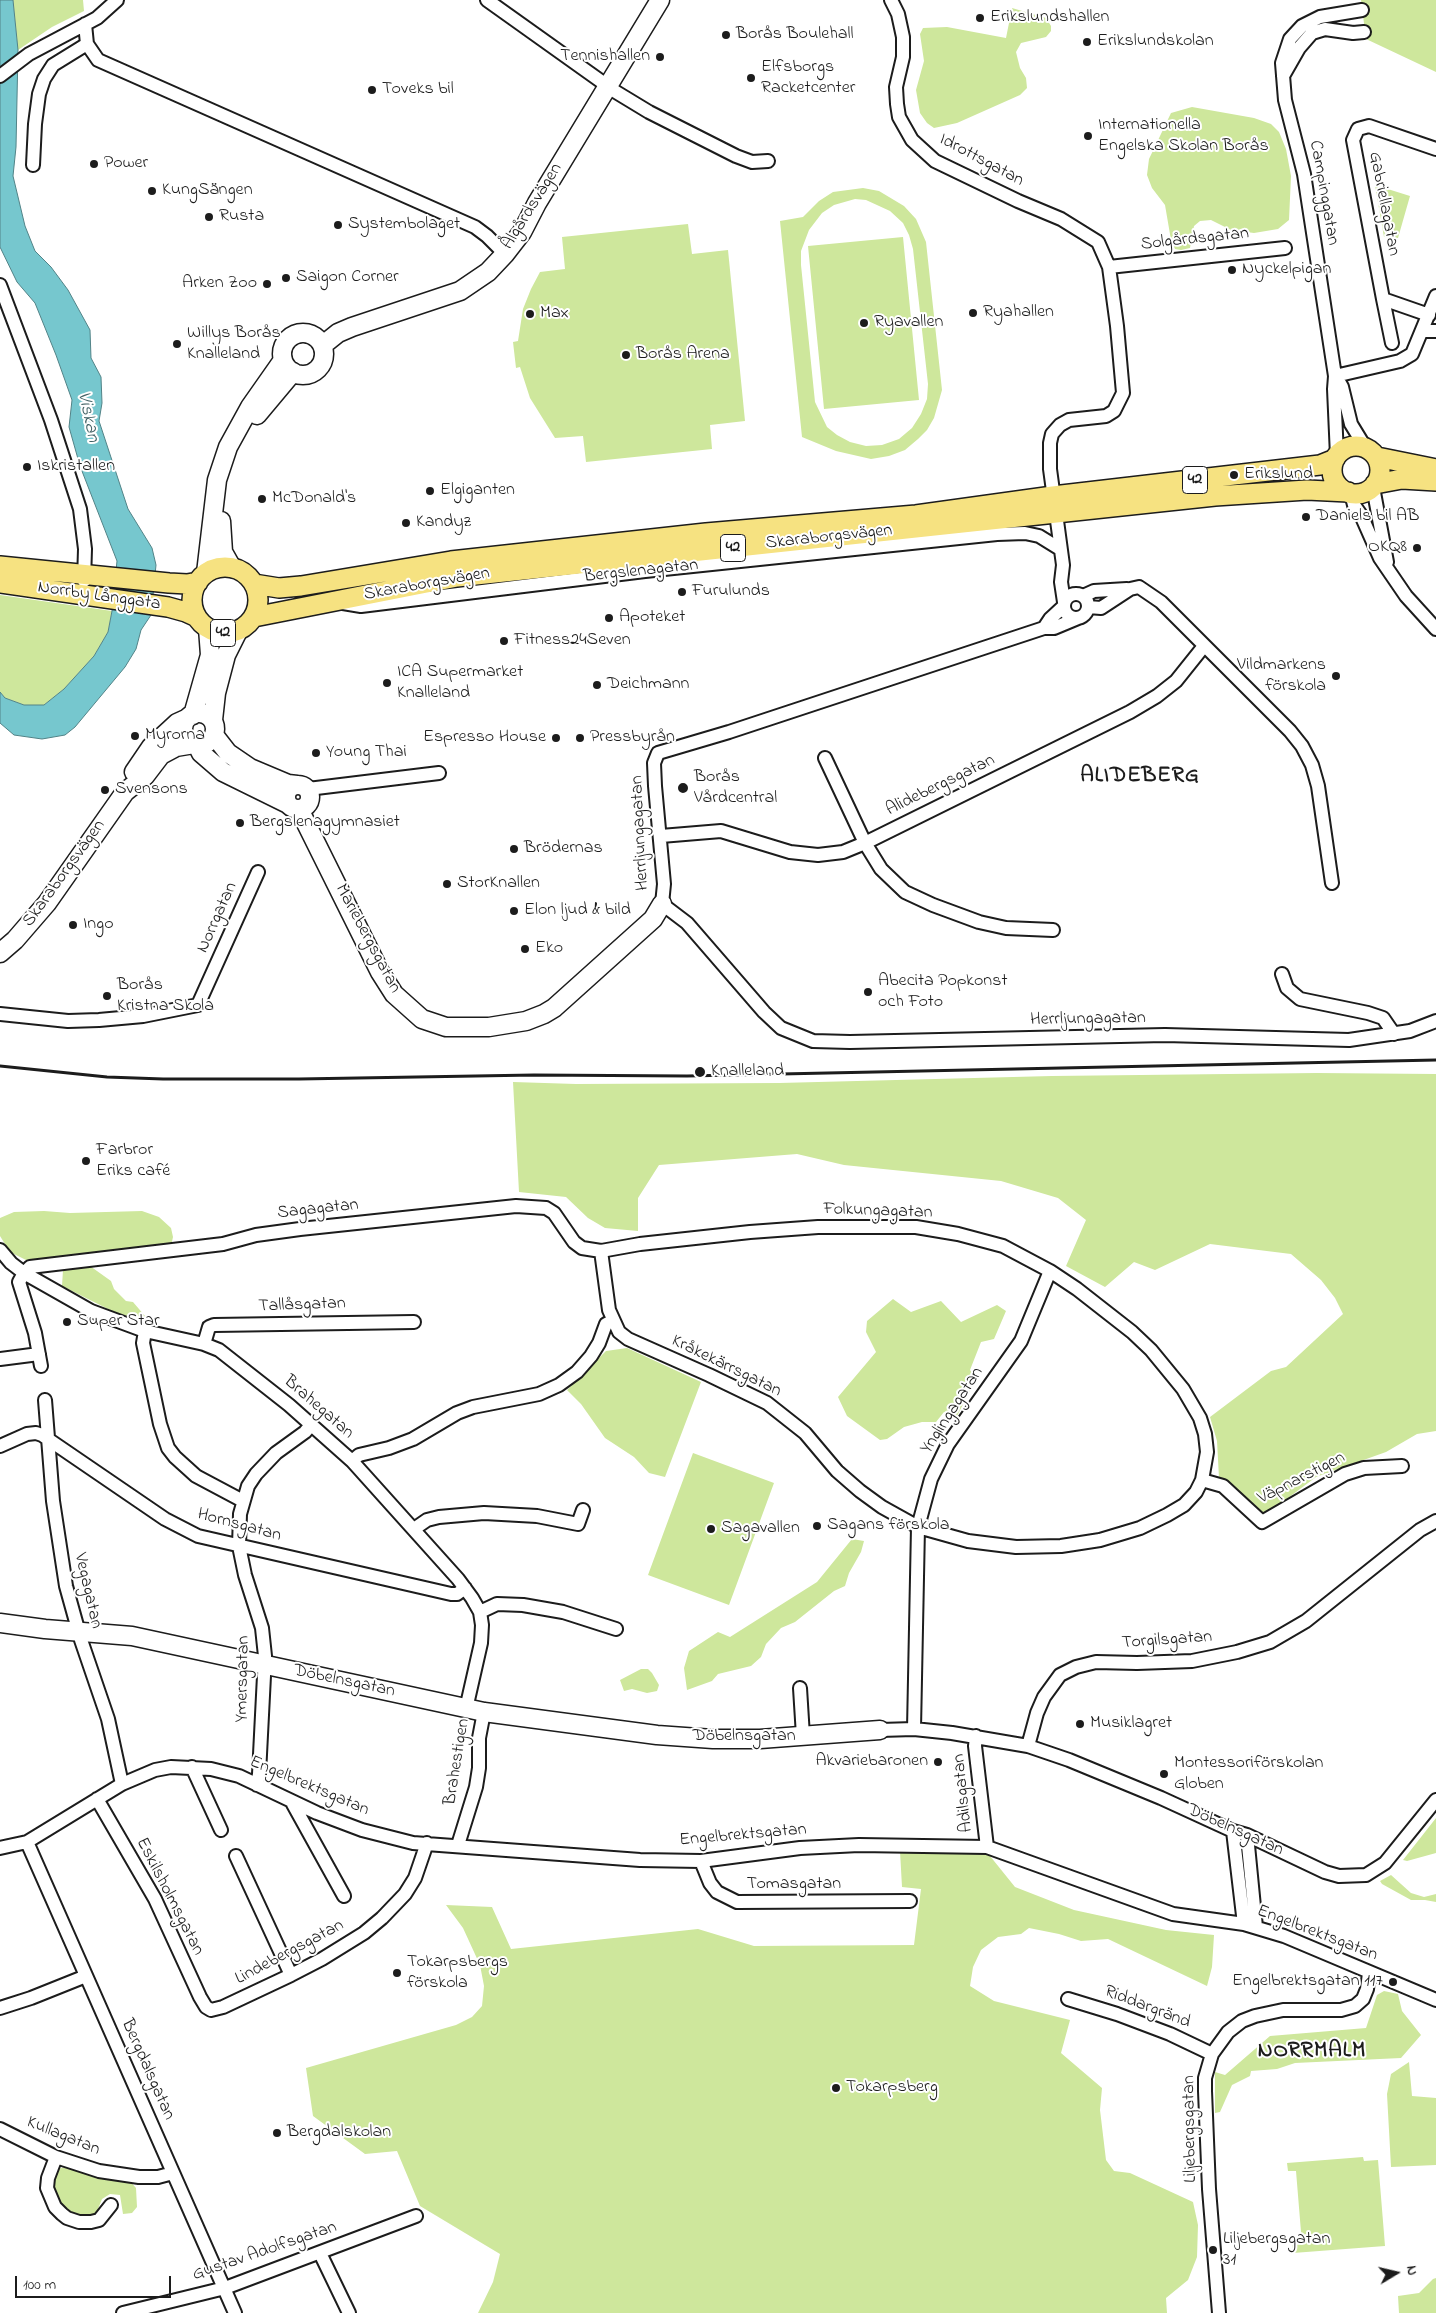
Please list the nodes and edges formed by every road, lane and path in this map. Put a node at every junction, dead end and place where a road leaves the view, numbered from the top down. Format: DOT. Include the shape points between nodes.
graph roads {
  1 [pos="117,0"];
  2 [pos="487,0"];
  3 [pos="660,0"];
  4 [pos="891,0"];
  5 [pos="1362,10"];
  6 [pos="85,24"];
  7 [pos="1364,32"];
  8 [pos="87,44"];
  9 [pos="0,76"];
  10 [pos="1283,76"];
  11 [pos="607,86"];
  12 [pos="1436,149"];
  13 [pos="768,162"];
  14 [pos="33,165"];
  15 [pos="1286,248"];
  16 [pos="505,254"];
  17 [pos="1109,267"];
  18 [pos="0,285"];
  19 [pos="1436,296"];
  20 [pos="1384,299"];
  21 [pos="1429,315"];
  22 [pos="1430,331"];
  23 [pos="1392,343"];
  24 [pos="323,345"];
  25 [pos="288,366"];
  26 [pos="1335,376"];
  27 [pos="1371,452"];
  28 [pos="1336,457"];
  29 [pos="1436,469"];
  30 [pos="1436,481"];
  31 [pos="1374,486"];
  32 [pos="1349,493"];
  33 [pos="1053,496"];
  34 [pos="1056,514"];
  35 [pos="1060,549"];
  36 [pos="1063,565"];
  37 [pos="0,566"];
  38 [pos="232,568"];
  39 [pos="1388,568"];
  40 [pos="85,575"];
  41 [pos="202,577"];
  42 [pos="0,583"];
  43 [pos="254,584"];
  44 [pos="82,593"];
  45 [pos="1083,599"];
  46 [pos="338,602"];
  47 [pos="1064,604"];
  48 [pos="254,617"];
  49 [pos="1078,618"];
  50 [pos="202,623"];
  51 [pos="1044,628"];
  52 [pos="1436,629"];
  53 [pos="238,631"];
  54 [pos="1204,646"];
  55 [pos="190,716"];
  56 [pos="214,728"];
  57 [pos="196,744"];
  58 [pos="824,758"];
  59 [pos="439,773"];
  60 [pos="302,787"];
  61 [pos="125,792"];
  62 [pos="294,807"];
  63 [pos="661,836"];
  64 [pos="865,843"];
  65 [pos="258,872"];
  66 [pos="1332,883"];
  67 [pos="662,904"];
  68 [pos="1053,930"];
  69 [pos="0,953"];
  70 [pos="1282,974"];
  71 [pos="0,1014"];
  72 [pos="1436,1021"];
  73 [pos="1394,1034"];
  74 [pos="0,1250"];
  75 [pos="602,1251"];
  76 [pos="1050,1271"];
  77 [pos="24,1272"];
  78 [pos="612,1320"];
  79 [pos="414,1322"];
  80 [pos="145,1332"];
  81 [pos="204,1344"];
  82 [pos="0,1359"];
  83 [pos="45,1400"];
  84 [pos="311,1425"];
  85 [pos="49,1438"];
  86 [pos="0,1446"];
  87 [pos="1207,1452"];
  88 [pos="352,1461"];
  89 [pos="1402,1466"];
  90 [pos="1202,1480"];
  91 [pos="243,1501"];
  92 [pos="583,1510"];
  93 [pos="1436,1521"];
  94 [pos="918,1527"];
  95 [pos="414,1528"];
  96 [pos="239,1546"];
  97 [pos="465,1588"];
  98 [pos="480,1612"];
  99 [pos="0,1623"];
  100 [pos="616,1629"];
  101 [pos="79,1632"];
  102 [pos="264,1665"];
  103 [pos="800,1688"];
  104 [pos="466,1709"];
  105 [pos="484,1712"];
  106 [pos="914,1729"];
  107 [pos="880,1730"];
  108 [pos="804,1736"];
  109 [pos="976,1736"];
  110 [pos="1028,1746"];
  111 [pos="192,1766"];
  112 [pos="122,1784"];
  113 [pos="256,1785"];
  114 [pos="97,1799"];
  115 [pos="1436,1800"];
  116 [pos="293,1804"];
  117 [pos="221,1830"];
  118 [pos="1233,1831"];
  119 [pos="1246,1835"];
  120 [pos="27,1842"];
  121 [pos="427,1844"];
  122 [pos="458,1845"];
  123 [pos="987,1847"];
  124 [pos="0,1848"];
  125 [pos="236,1856"];
  126 [pos="701,1861"];
  127 [pos="344,1896"];
  128 [pos="910,1901"];
  129 [pos="1250,1925"];
  130 [pos="1369,1972"];
  131 [pos="86,1976"];
  132 [pos="291,1976"];
  133 [pos="1068,1999"];
  134 [pos="1436,2000"];
  135 [pos="0,2008"];
  136 [pos="211,2010"];
  137 [pos="1212,2054"];
  138 [pos="0,2129"];
  139 [pos="56,2157"];
  140 [pos="173,2173"];
  141 [pos="112,2205"];
  142 [pos="416,2216"];
  143 [pos="320,2254"];
  144 [pos="225,2288"];
  145 [pos="123,2313"];
  146 [pos="235,2313"];
  147 [pos="349,2313"];
  148 [pos="1219,2313"];
  1 -- 6 [label="street" via="107,11"];
  2 -- 11 [label="street"];
  3 -- 11 [label="street, Ålgårdsvägen"];
  4 -- 17 [label="street, Idrottsgatan" via="902,36 897,104 899,117 912,140 936,161 1061,219 1098,242"];
  5 -- 10 [label="street, Campinggatan" via="1320,17 1302,26 1286,48"];
  6 -- 8 [label="street"];
  6 -- 9 [label="street" via="30,54"];
  7 -- 10 [label="street" via="1325,29 1312,34 1302,44"];
  8 -- 14 [label="street" via="53,65 44,79 35,124"];
  8 -- 16 [label="street" via="98,60 475,228"];
  10 -- 26 [label="street, Campinggatan" via="1285,100 1304,174"];
  11 -- 13 [label="street" via="684,131 736,156 752,162"];
  11 -- 16 [label="street, Ålgårdsvägen" via="522,232"];
  12 -- 20 [label="street, Gabriellagatan" via="1369,126 1358,130 1353,140"];
  15 -- 17 [label="street, Solgårdsgatan"];
  16 -- 24 [label="street, Ålgårdsvägen" via="478,280 460,291 352,326"];
  17 -- 33 [label="street, Idrottsgatan" via="1118,326 1122,394 1114,411 1106,416 1069,420 1056,428 1049,448"];
  18 -- 40 [label="street" via="80,508"];
  19 -- 21 [label="street"];
  20 -- 21 [label="street"];
  20 -- 23 [label="street, Gabriellagatan"];
  21 -- 22 [label="street"];
  22 -- 26 [label="street" via="1408,358"];
  24 -- 25 [label="street" via="324,358 318,370 306,375"];
  24 -- 25 [label="street" via="313,335 299,332 284,346"];
  25 -- 38 [label="street" via="251,422 232,464 220,528 222,552"];
  25 -- 41 [label="street" via="250,407 228,448 218,480"];
  26 -- 27 [label="street, Campinggatan" via="1342,387 1351,424"];
  26 -- 28 [label="street, Campinggatan"];
  27 -- 28 [label="main road, 42" via="1350,446"];
  27 -- 29 [label="main road, 42"];
  27 -- 31 [label="main road" via="1380,469"];
  28 -- 32 [label="main road" via="1334,477"];
  28 -- 33 [label="main road, Skaraborgsvägen / 42" via="1320,465"];
  30 -- 31 [label="main road, 42" via="1402,479"];
  31 -- 32 [label="main road, 42" via="1363,493"];
  31 -- 39 [label="street"];
  32 -- 34 [label="main road, Skaraborgsvägen / 42" via="1308,490 1215,496"];
  32 -- 39 [label="street"];
  33 -- 34 [label="street"];
  33 -- 43 [label="main road, Skaraborgsvägen / 42" via="916,515 706,533 451,561 301,586 279,588"];
  34 -- 35 [label="street"];
  34 -- 46 [label="main road, Skaraborgsvägen / 42" via="457,577"];
  35 -- 36 [label="street"];
  35 -- 46 [label="street, Bergslenagatan" via="1039,536 997,534 645,571 361,606"];
  36 -- 45 [label="street"];
  36 -- 47 [label="street"];
  37 -- 40 [label="main road, Norrby Långgata"];
  38 -- 41 [label="main road" via="220,567"];
  38 -- 43 [label="main road, 42" via="243,572"];
  39 -- 52 [label="street" via="1406,596"];
  40 -- 41 [label="main road, Norrby Långgata" via="187,584"];
  40 -- 44 [label="street"];
  41 -- 50 [label="main road, 42" via="192,600"];
  42 -- 44 [label="main road, Norrby Långgata / 42"];
  43 -- 48 [label="main road, 42" via="259,600"];
  44 -- 50 [label="main road, Norrby Långgata / 42" via="168,607 186,612"];
  45 -- 47 [label="street" via="1070,595"];
  45 -- 49 [label="street" via="1084,616"];
  45 -- 54 [label="street" via="1101,608 1130,589 1139,587 1160,601"];
  46 -- 48 [label="main road, Skaraborgsvägen / 42"];
  47 -- 49 [label="street" via="1067,615"];
  47 -- 51 [label="street"];
  48 -- 53 [label="main road, 42"];
  49 -- 51 [label="street" via="1054,628"];
  50 -- 53 [label="main road, 42" via="222,633"];
  50 -- 55 [label="street" via="210,655"];
  51 -- 63 [label="street, Herrljungagatan" via="658,753 654,763"];
  53 -- 56 [label="street" via="226,655 216,693"];
  54 -- 64 [label="street, Alidebergsgatan" via="1176,680 1135,709"];
  54 -- 66 [label="street" via="1302,746 1318,786"];
  55 -- 56 [label="street" via="204,714"];
  55 -- 57 [label="street" via="184,724 184,734"];
  55 -- 61 [label="street, Skaraborgsvägen" via="150,747 129,779"];
  56 -- 57 [label="street" via="207,743"];
  56 -- 60 [label="street" via="228,753 245,765"];
  57 -- 61 [label="street, Skaraborgsvägen" via="176,747 161,755"];
  57 -- 62 [label="street" via="201,753 223,772"];
  58 -- 64 [label="street"];
  59 -- 60 [label="street"];
  60 -- 62 [label="street" via="311,798 310,802"];
  61 -- 69 [label="street, Skaraborgsvägen" via="47,903"];
  62 -- 67 [label="street, Mariebergsgatan" via="394,994 422,1019 446,1027 489,1027 526,1021 544,1014 653,919"];
  63 -- 64 [label="street, Alidebergsgatan" via="721,831 790,852 818,855 830,855"];
  63 -- 67 [label="street, Herrljungagatan"];
  64 -- 68 [label="street" via="881,869 905,892 933,905 1006,928"];
  65 -- 71 [label="street, Norrgatan" via="198,1005 143,1016 99,1020 68,1021"];
  67 -- 73 [label="street, Herrljungagatan" via="686,922 781,1028 813,1040 868,1042 1165,1035 1349,1040"];
  70 -- 73 [label="street" via="1287,988 1300,999 1383,1018"];
  72 -- 73 [label="street, Herrljungagatan"];
  74 -- 77 [label="street, Brahegatan"];
  75 -- 76 [label="street, Folkungagatan" via="778,1230 916,1227 1003,1246"];
  75 -- 77 [label="street, Sagagatan" via="582,1248 574,1242 554,1213 546,1208 516,1206 300,1229 223,1244 30,1267"];
  75 -- 78 [label="street, Kråkekärrsgatan"];
  76 -- 87 [label="street, Folkungagatan" via="1102,1308 1151,1350 1183,1389 1200,1418"];
  76 -- 94 [label="street, Ynglingagatan" via="1021,1340 948,1444 931,1479"];
  77 -- 80 [label="street, Brahegatan" via="90,1311"];
  77 -- 82 [label="street" via="18,1282 35,1333 40,1360"];
  78 -- 88 [label="street" via="606,1324 591,1356 559,1385 540,1394 473,1407 412,1439 360,1455"];
  78 -- 94 [label="street, Kråkekärrsgatan" via="628,1339 766,1403 805,1433 837,1471 860,1491"];
  79 -- 81 [label="street, Tallåsgatan" via="214,1325 209,1327"];
  80 -- 81 [label="street, Brahegatan"];
  80 -- 91 [label="street" via="143,1343 168,1448 196,1476"];
  81 -- 84 [label="street, Brahegatan" via="230,1358"];
  83 -- 85 [label="street, Vegagatan"];
  84 -- 88 [label="street, Brahegatan"];
  84 -- 91 [label="street, Ymersgatan" via="264,1464 248,1486"];
  85 -- 86 [label="street, Hornsgatan" via="36,1433 12,1439"];
  85 -- 96 [label="street, Hornsgatan" via="165,1519 198,1536"];
  85 -- 101 [label="street, Vegagatan" via="59,1544"];
  87 -- 90 [label="street, Kråkekärrsgatan"];
  88 -- 95 [label="street, Brahegatan"];
  89 -- 90 [label="street, Väpnarstigen" via="1364,1468 1345,1474 1262,1522 1223,1486"];
  90 -- 94 [label="street, Kråkekärrsgatan" via="1184,1505 1167,1515 1140,1528 1090,1542 1016,1547 968,1541"];
  91 -- 96 [label="street, Ymersgatan"];
  92 -- 95 [label="street" via="578,1524 528,1515 484,1513 439,1517"];
  93 -- 110 [label="street, Torgilsgatan" via="1420,1530 1306,1621 1270,1642 1192,1661 1096,1662 1076,1666 1053,1683 1044,1697"];
  94 -- 106 [label="street, Ynglingagatan"];
  95 -- 97 [label="street, Brahegatan"];
  96 -- 97 [label="street, Hornsgatan" via="451,1594"];
  96 -- 102 [label="street, Ymersgatan" via="262,1628"];
  97 -- 98 [label="street, Brahegatan"];
  98 -- 100 [label="street" via="498,1604 523,1605 563,1612"];
  98 -- 104 [label="street, Brahegatan" via="481,1643"];
  99 -- 101 [label="street, Döbelnsgatan"];
  101 -- 102 [label="street, Döbelnsgatan" via="132,1636"];
  101 -- 112 [label="street, Vegagatan" via="108,1718"];
  102 -- 104 [label="street, Döbelnsgatan"];
  102 -- 113 [label="street, Ymersgatan"];
  103 -- 108 [label="street"];
  104 -- 105 [label="street, Döbelnsgatan"];
  105 -- 108 [label="street, Döbelnsgatan" via="657,1735 713,1739"];
  105 -- 122 [label="street, Brahestigen" via="476,1787"];
  106 -- 107 [label="street, Döbelnsgatan"];
  106 -- 109 [label="street, Döbelnsgatan"];
  107 -- 108 [label="street, Döbelnsgatan"];
  109 -- 110 [label="street, Döbelnsgatan"];
  109 -- 123 [label="street, Adilsgatan"];
  110 -- 118 [label="street, Döbelnsgatan" via="1161,1798"];
  111 -- 112 [label="street, Engelbrektsgatan" via="155,1770"];
  111 -- 113 [label="street, Engelbrektsgatan" via="238,1776"];
  111 -- 117 [label="street"];
  112 -- 114 [label="street, Engelbrektsgatan"];
  113 -- 116 [label="street, Engelbrektsgatan"];
  114 -- 120 [label="street, Engelbrektsgatan"];
  114 -- 136 [label="street, Eskilsholmsgatan" via="154,1899 200,1997"];
  115 -- 119 [label="street, Döbelnsgatan" via="1385,1863 1360,1876 1325,1872"];
  116 -- 121 [label="street, Engelbrektsgatan" via="362,1830"];
  116 -- 127 [label="street"];
  118 -- 119 [label="street, Döbelnsgatan"];
  118 -- 129 [label="street"];
  119 -- 129 [label="street"];
  120 -- 124 [label="street, Engelbrektsgatan"];
  120 -- 131 [label="street, Bergdalsgatan"];
  121 -- 122 [label="street, Engelbrektsgatan"];
  121 -- 132 [label="street, Lindebergsgatan" via="415,1878 382,1918 349,1943"];
  122 -- 126 [label="street, Engelbrektsgatan" via="640,1860"];
  123 -- 126 [label="street, Engelbrektsgatan" via="859,1845 800,1848"];
  123 -- 129 [label="street, Engelbrektsgatan" via="1173,1914"];
  125 -- 132 [label="street"];
  126 -- 128 [label="street, Tomasgatan" via="717,1892 737,1902"];
  129 -- 130 [label="street, Engelbrektsgatan"];
  130 -- 134 [label="street, Engelbrektsgatan"];
  130 -- 137 [label="street, Liljebergsgatan" via="1363,1999 1355,2006 1341,2010 1283,2010 1255,2016 1228,2032"];
  131 -- 135 [label="street"];
  131 -- 140 [label="street, Bergdalsgatan"];
  132 -- 136 [label="street, Lindebergsgatan"];
  133 -- 137 [label="street, Riddargränd" via="1170,2034"];
  137 -- 148 [label="street, Liljebergsgatan" via="1205,2090"];
  138 -- 139 [label="street, Kullagatan"];
  139 -- 140 [label="street, Kullagatan" via="99,2171 135,2176 158,2177"];
  139 -- 141 [label="street" via="47,2188 55,2207 62,2214 79,2222 91,2222 99,2220"];
  140 -- 144 [label="street, Bergdalsgatan"];
  142 -- 143 [label="street, Gustav Adolfsgatan"];
  143 -- 144 [label="street, Gustav Adolfsgatan"];
  143 -- 147 [label="street"];
  144 -- 145 [label="street, Gustav Adolfsgatan"];
  144 -- 146 [label="street, Bergdalsgatan"];
}
